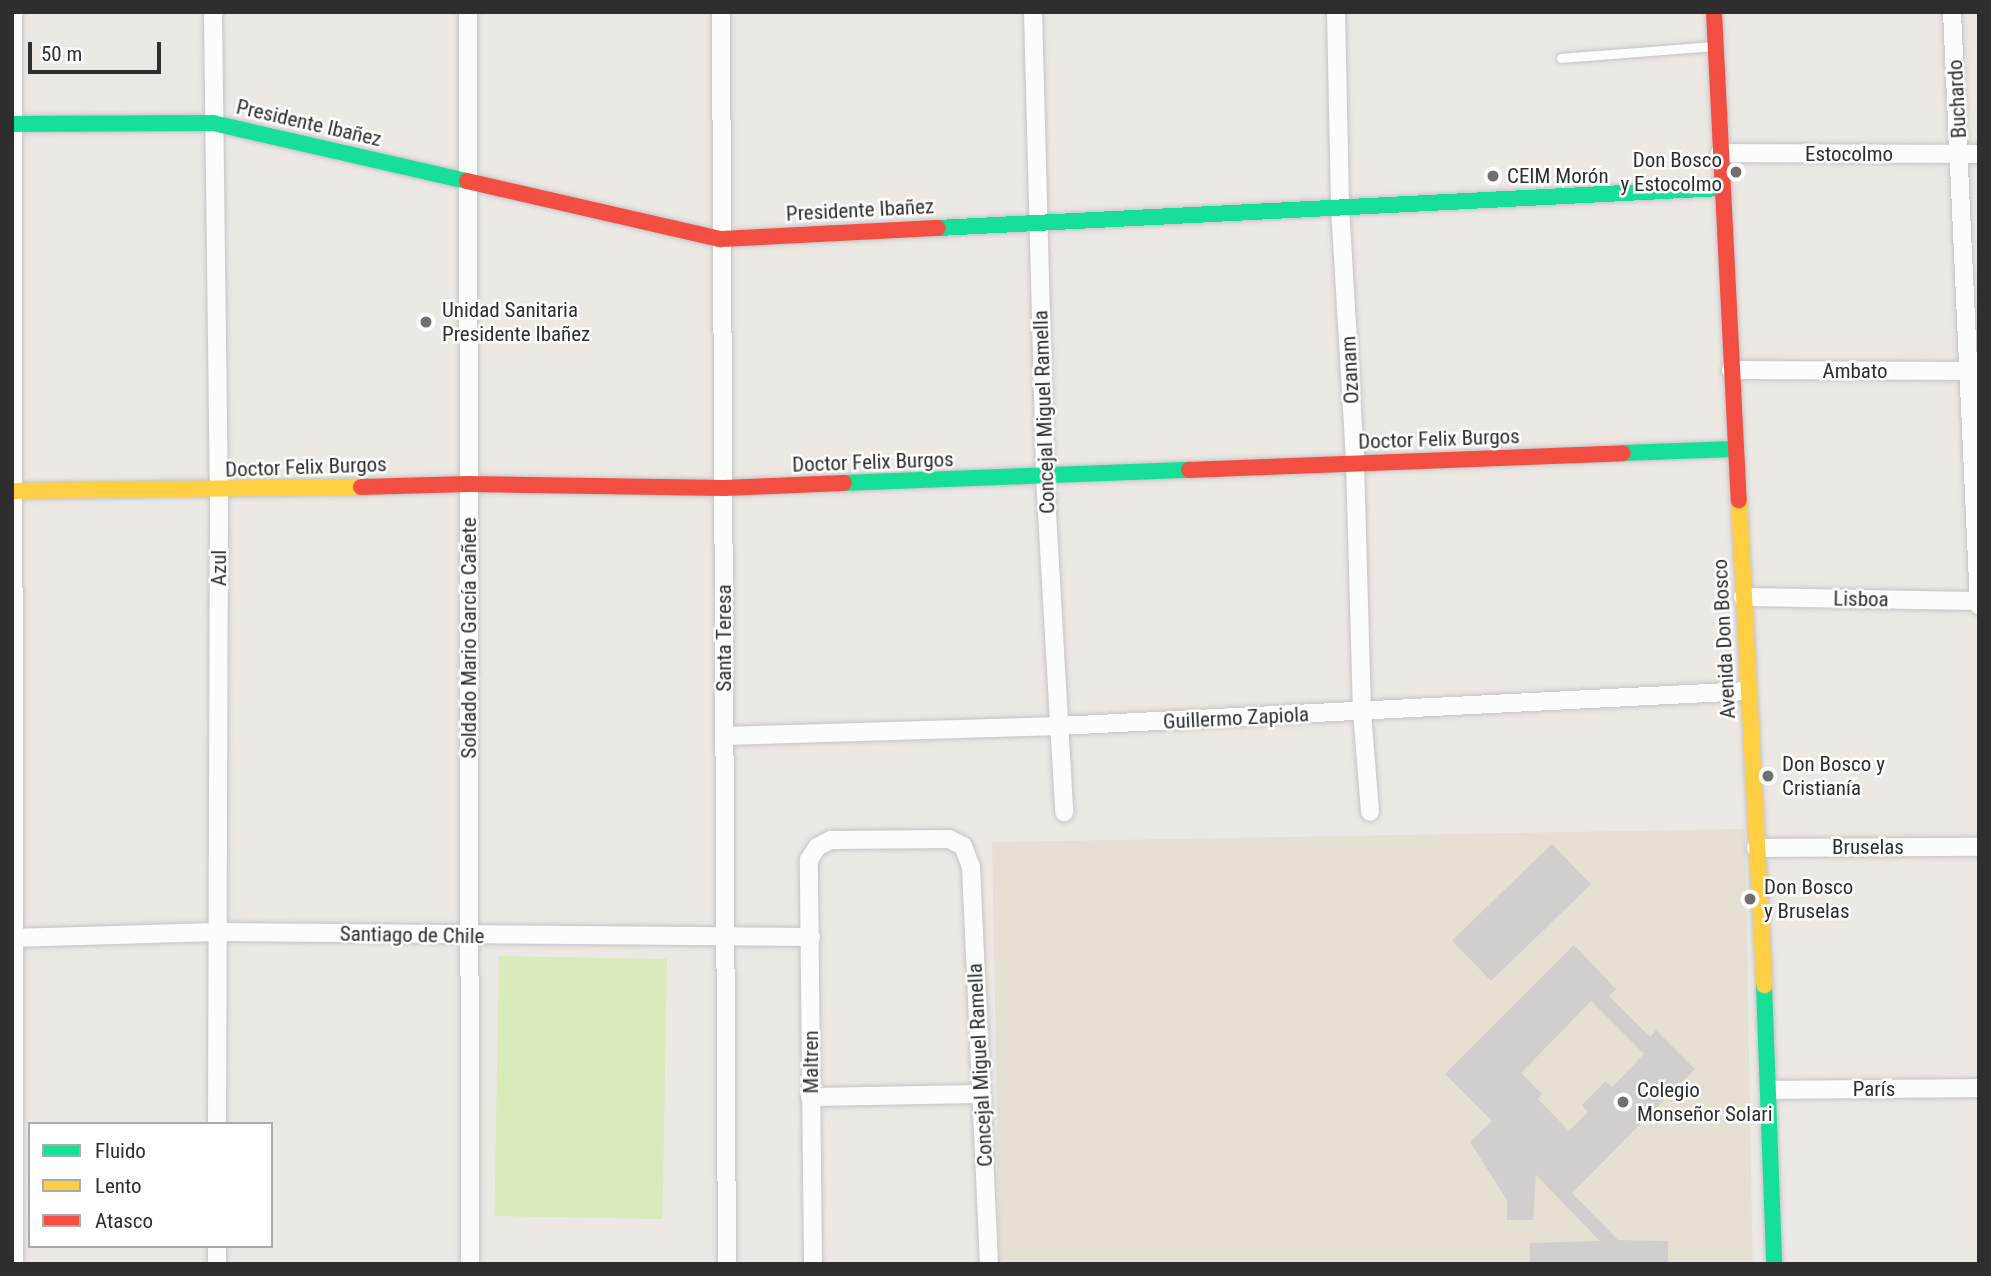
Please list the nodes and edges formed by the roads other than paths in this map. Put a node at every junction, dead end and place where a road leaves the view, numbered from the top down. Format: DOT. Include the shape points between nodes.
graph roads {
  1 [pos="13,12"];
  2 [pos="213,12"];
  3 [pos="468,12"];
  4 [pos="721,12"];
  5 [pos="1033,12"];
  6 [pos="1336,12"];
  7 [pos="1714,12"];
  8 [pos="1952,12"];
  9 [pos="1716,46"];
  10 [pos="1561,58"];
  11 [pos="213,123"];
  12 [pos="13,124"];
  13 [pos="1720,153"];
  14 [pos="1960,154"];
  15 [pos="1979,154"];
  16 [pos="468,180"];
  17 [pos="1722,188"];
  18 [pos="1340,207"];
  19 [pos="1038,222"];
  20 [pos="720,239"];
  21 [pos="1731,370"];
  22 [pos="1974,371"];
  23 [pos="1734,449"];
  24 [pos="1355,463"];
  25 [pos="1045,478"];
  26 [pos="469,484"];
  27 [pos="724,488"];
  28 [pos="12,491"];
  29 [pos="219,491"];
  30 [pos="1743,597"];
  31 [pos="1979,602"];
  32 [pos="1747,691"];
  33 [pos="1362,712"];
  34 [pos="1059,726"];
  35 [pos="725,736"];
  36 [pos="1065,812"];
  37 [pos="1370,812"];
  38 [pos="1979,847"];
  39 [pos="1756,848"];
  40 [pos="971,867"];
  41 [pos="217,932"];
  42 [pos="470,936"];
  43 [pos="14,937"];
  44 [pos="811,937"];
  45 [pos="723,938"];
  46 [pos="1979,1088"];
  47 [pos="1769,1090"];
  48 [pos="981,1094"];
  49 [pos="810,1097"];
  50 [pos="217,1122"];
  51 [pos="14,1264"];
  52 [pos="470,1264"];
  53 [pos="727,1264"];
  54 [pos="813,1264"];
  55 [pos="989,1264"];
  56 [pos="1774,1264"];
  1 -- 12 [label="street"];
  2 -- 11 [label="street, Azul"];
  3 -- 16 [label="street, Soldado Mario García Cañete"];
  4 -- 20 [label="street, Santa Teresa"];
  5 -- 19 [label="street, Concejal Miguel Ramella"];
  6 -- 18 [label="street, Ozanam"];
  7 -- 9 [label="street, Avenida Don Bosco"];
  8 -- 14 [label="street, Buchardo"];
  9 -- 10 [label="lane"];
  9 -- 13 [label="street, Avenida Don Bosco"];
  11 -- 12 [label="street, Presidente Ibañez"];
  11 -- 16 [label="street, Presidente Ibañez"];
  11 -- 29 [label="street, Azul"];
  12 -- 28 [label="street"];
  13 -- 14 [label="street, Estocolmo"];
  13 -- 17 [label="street, Avenida Don Bosco"];
  14 -- 15 [label="street, Estocolmo"];
  14 -- 22 [label="street, Buchardo"];
  16 -- 20 [label="street, Presidente Ibañez"];
  16 -- 26 [label="street, Soldado Mario García Cañete"];
  17 -- 18 [label="street, Presidente Ibañez"];
  17 -- 21 [label="street, Avenida Don Bosco"];
  18 -- 19 [label="street, Presidente Ibañez"];
  18 -- 24 [label="street, Ozanam"];
  19 -- 20 [label="street, Presidente Ibañez"];
  19 -- 25 [label="street, Concejal Miguel Ramella"];
  20 -- 27 [label="street, Santa Teresa"];
  21 -- 22 [label="street, Ambato"];
  21 -- 23 [label="street, Avenida Don Bosco"];
  22 -- 31 [label="street, Buchardo"];
  23 -- 24 [label="street, Doctor Felix Burgos"];
  23 -- 30 [label="street, Avenida Don Bosco"];
  24 -- 25 [label="street, Doctor Felix Burgos"];
  24 -- 33 [label="street, Ozanam"];
  25 -- 27 [label="street, Doctor Felix Burgos"];
  25 -- 34 [label="street, Concejal Miguel Ramella"];
  26 -- 27 [label="street, Doctor Felix Burgos"];
  26 -- 29 [label="street, Doctor Felix Burgos"];
  26 -- 42 [label="street, Soldado Mario García Cañete"];
  27 -- 35 [label="street, Santa Teresa"];
  28 -- 29 [label="street, Doctor Felix Burgos"];
  28 -- 43 [label="street"];
  29 -- 41 [label="street, Azul"];
  30 -- 31 [label="street, Lisboa"];
  30 -- 32 [label="street, Avenida Don Bosco"];
  32 -- 33 [label="street, Guillermo Zapiola"];
  32 -- 39 [label="street, Avenida Don Bosco"];
  33 -- 34 [label="street, Guillermo Zapiola"];
  33 -- 37 [label="street, Ozanam"];
  34 -- 35 [label="street, Guillermo Zapiola"];
  34 -- 36 [label="street, Concejal Miguel Ramella"];
  35 -- 45 [label="street, Santa Teresa"];
  38 -- 39 [label="street, Bruselas"];
  39 -- 47 [label="street, Avenida Don Bosco"];
  40 -- 44 [label="street, Maltren" via="963,846 949,839 831,840 817,847 809,860"];
  40 -- 48 [label="street, Concejal Miguel Ramella"];
  41 -- 42 [label="street, Santiago de Chile"];
  41 -- 43 [label="street, Santiago de Chile"];
  41 -- 50 [label="street, Azul"];
  42 -- 45 [label="street, Santiago de Chile"];
  42 -- 52 [label="street, Soldado Mario García Cañete"];
  43 -- 51 [label="street"];
  44 -- 45 [label="street, Santiago de Chile"];
  44 -- 49 [label="street, Maltren"];
  45 -- 53 [label="street, Santa Teresa"];
  46 -- 47 [label="street, París"];
  47 -- 56 [label="street, Avenida Don Bosco"];
  48 -- 49 [label="street"];
  48 -- 55 [label="street, Concejal Miguel Ramella"];
  49 -- 54 [label="street, Maltren"];
}
